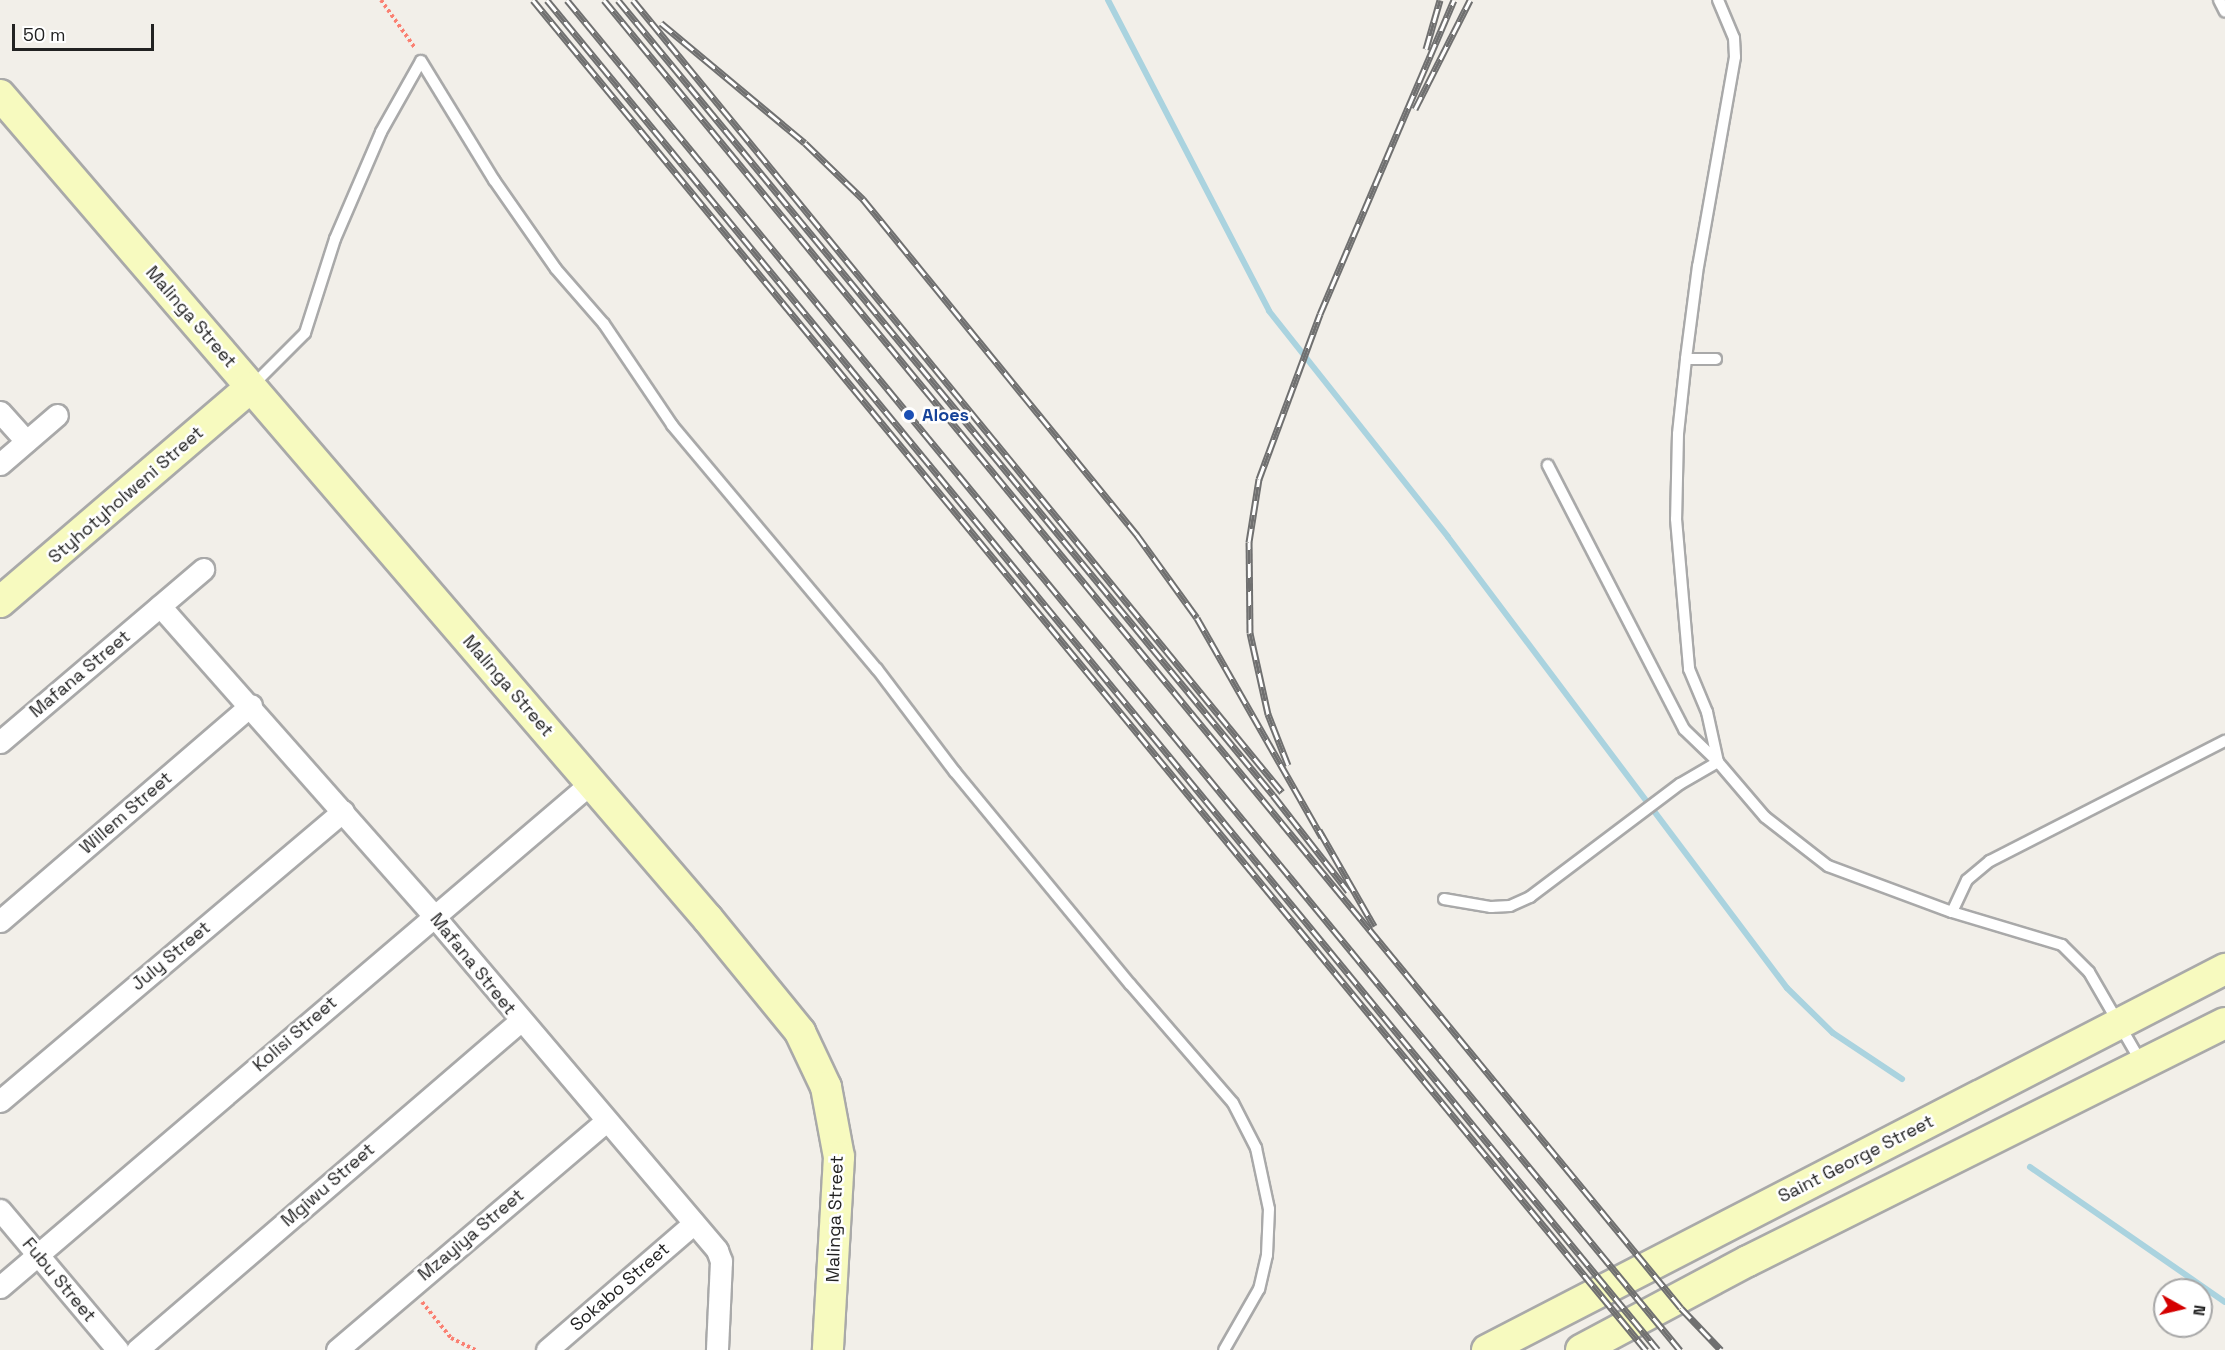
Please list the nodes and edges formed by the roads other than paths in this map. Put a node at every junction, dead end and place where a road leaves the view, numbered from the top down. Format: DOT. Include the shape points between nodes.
graph roads {
  1 [pos="1718,0"];
  2 [pos="2219,0"];
  3 [pos="2225,12"];
  4 [pos="0,95"];
  5 [pos="1686,359"];
  6 [pos="1716,359"];
  7 [pos="251,387"];
  8 [pos="0,412"];
  9 [pos="57,416"];
  10 [pos="26,441"];
  11 [pos="0,464"];
  12 [pos="1548,465"];
  13 [pos="203,569"];
  14 [pos="0,602"];
  15 [pos="160,606"];
  16 [pos="251,705"];
  17 [pos="2225,741"];
  18 [pos="0,742"];
  19 [pos="1718,762"];
  20 [pos="591,783"];
  21 [pos="343,811"];
  22 [pos="1444,899"];
  23 [pos="1952,912"];
  24 [pos="433,915"];
  25 [pos="0,921"];
  26 [pos="2225,969"];
  27 [pos="520,1021"];
  28 [pos="2225,1023"];
  29 [pos="2118,1024"];
  30 [pos="2143,1065"];
  31 [pos="0,1101"];
  32 [pos="606,1121"];
  33 [pos="0,1210"];
  34 [pos="694,1223"];
  35 [pos="37,1255"];
  36 [pos="0,1287"];
  37 [pos="118,1350"];
  38 [pos="137,1350"];
  39 [pos="337,1350"];
  40 [pos="546,1350"];
  41 [pos="717,1350"];
  42 [pos="828,1350"];
  43 [pos="1224,1350"];
  44 [pos="1487,1350"];
  45 [pos="1581,1350"];
  1 -- 5 [label="lane" via="1734,38 1735,57 1701,244"];
  2 -- 3 [label="lane"];
  4 -- 7 [label="street, Malinga Street"];
  5 -- 6 [label="lane"];
  5 -- 19 [label="lane" via="1678,434 1678,542 1689,669 1707,712"];
  7 -- 14 [label="street, Styhotyholweni Street"];
  7 -- 20 [label="street, Malinga Street"];
  7 -- 43 [label="lane" via="305,333 352,198 381,132 421,61 494,180 556,269 604,324 672,424 878,669 955,772 1130,984 1233,1103 1261,1162 1269,1220 1267,1255 1259,1289"];
  8 -- 10 [label="street"];
  9 -- 10 [label="street"];
  10 -- 11 [label="street"];
  12 -- 19 [label="lane" via="1684,729"];
  13 -- 15 [label="street, Mafana Street"];
  15 -- 16 [label="street, Mafana Street"];
  15 -- 18 [label="street, Mafana Street"];
  16 -- 21 [label="street, Mafana Street"];
  16 -- 25 [label="street, Willem Street"];
  17 -- 23 [label="lane" via="1990,861 1967,880"];
  19 -- 22 [label="lane" via="1680,784 1530,897 1510,906 1491,907"];
  19 -- 23 [label="lane" via="1765,817 1810,854 1859,878"];
  20 -- 24 [label="street, Kolisi Street"];
  20 -- 42 [label="street, Malinga Street" via="786,1011 818,1065 833,1111 839,1157"];
  21 -- 24 [label="street, Mafana Street"];
  21 -- 31 [label="street, July Street"];
  23 -- 29 [label="lane" via="2062,945 2089,972"];
  24 -- 27 [label="street, Mafana Street"];
  24 -- 35 [label="street, Kolisi Street"];
  26 -- 29 [label="street, Saint George Street"];
  27 -- 32 [label="street, Mafana Street"];
  27 -- 38 [label="street, Mgiwu Street"];
  28 -- 30 [label="street"];
  29 -- 30 [label="lane"];
  29 -- 44 [label="street, Saint George Street"];
  30 -- 45 [label="street" via="1748,1261"];
  32 -- 34 [label="street, Mafana Street"];
  32 -- 39 [label="street, Mzayiya Street"];
  33 -- 35 [label="street, Fubu Street"];
  34 -- 40 [label="street, Sokabo Street"];
  34 -- 41 [label="street, Mafana Street" via="717,1250 721,1262"];
  35 -- 36 [label="street, Kolisi Street"];
  35 -- 37 [label="street, Fubu Street"];
}
